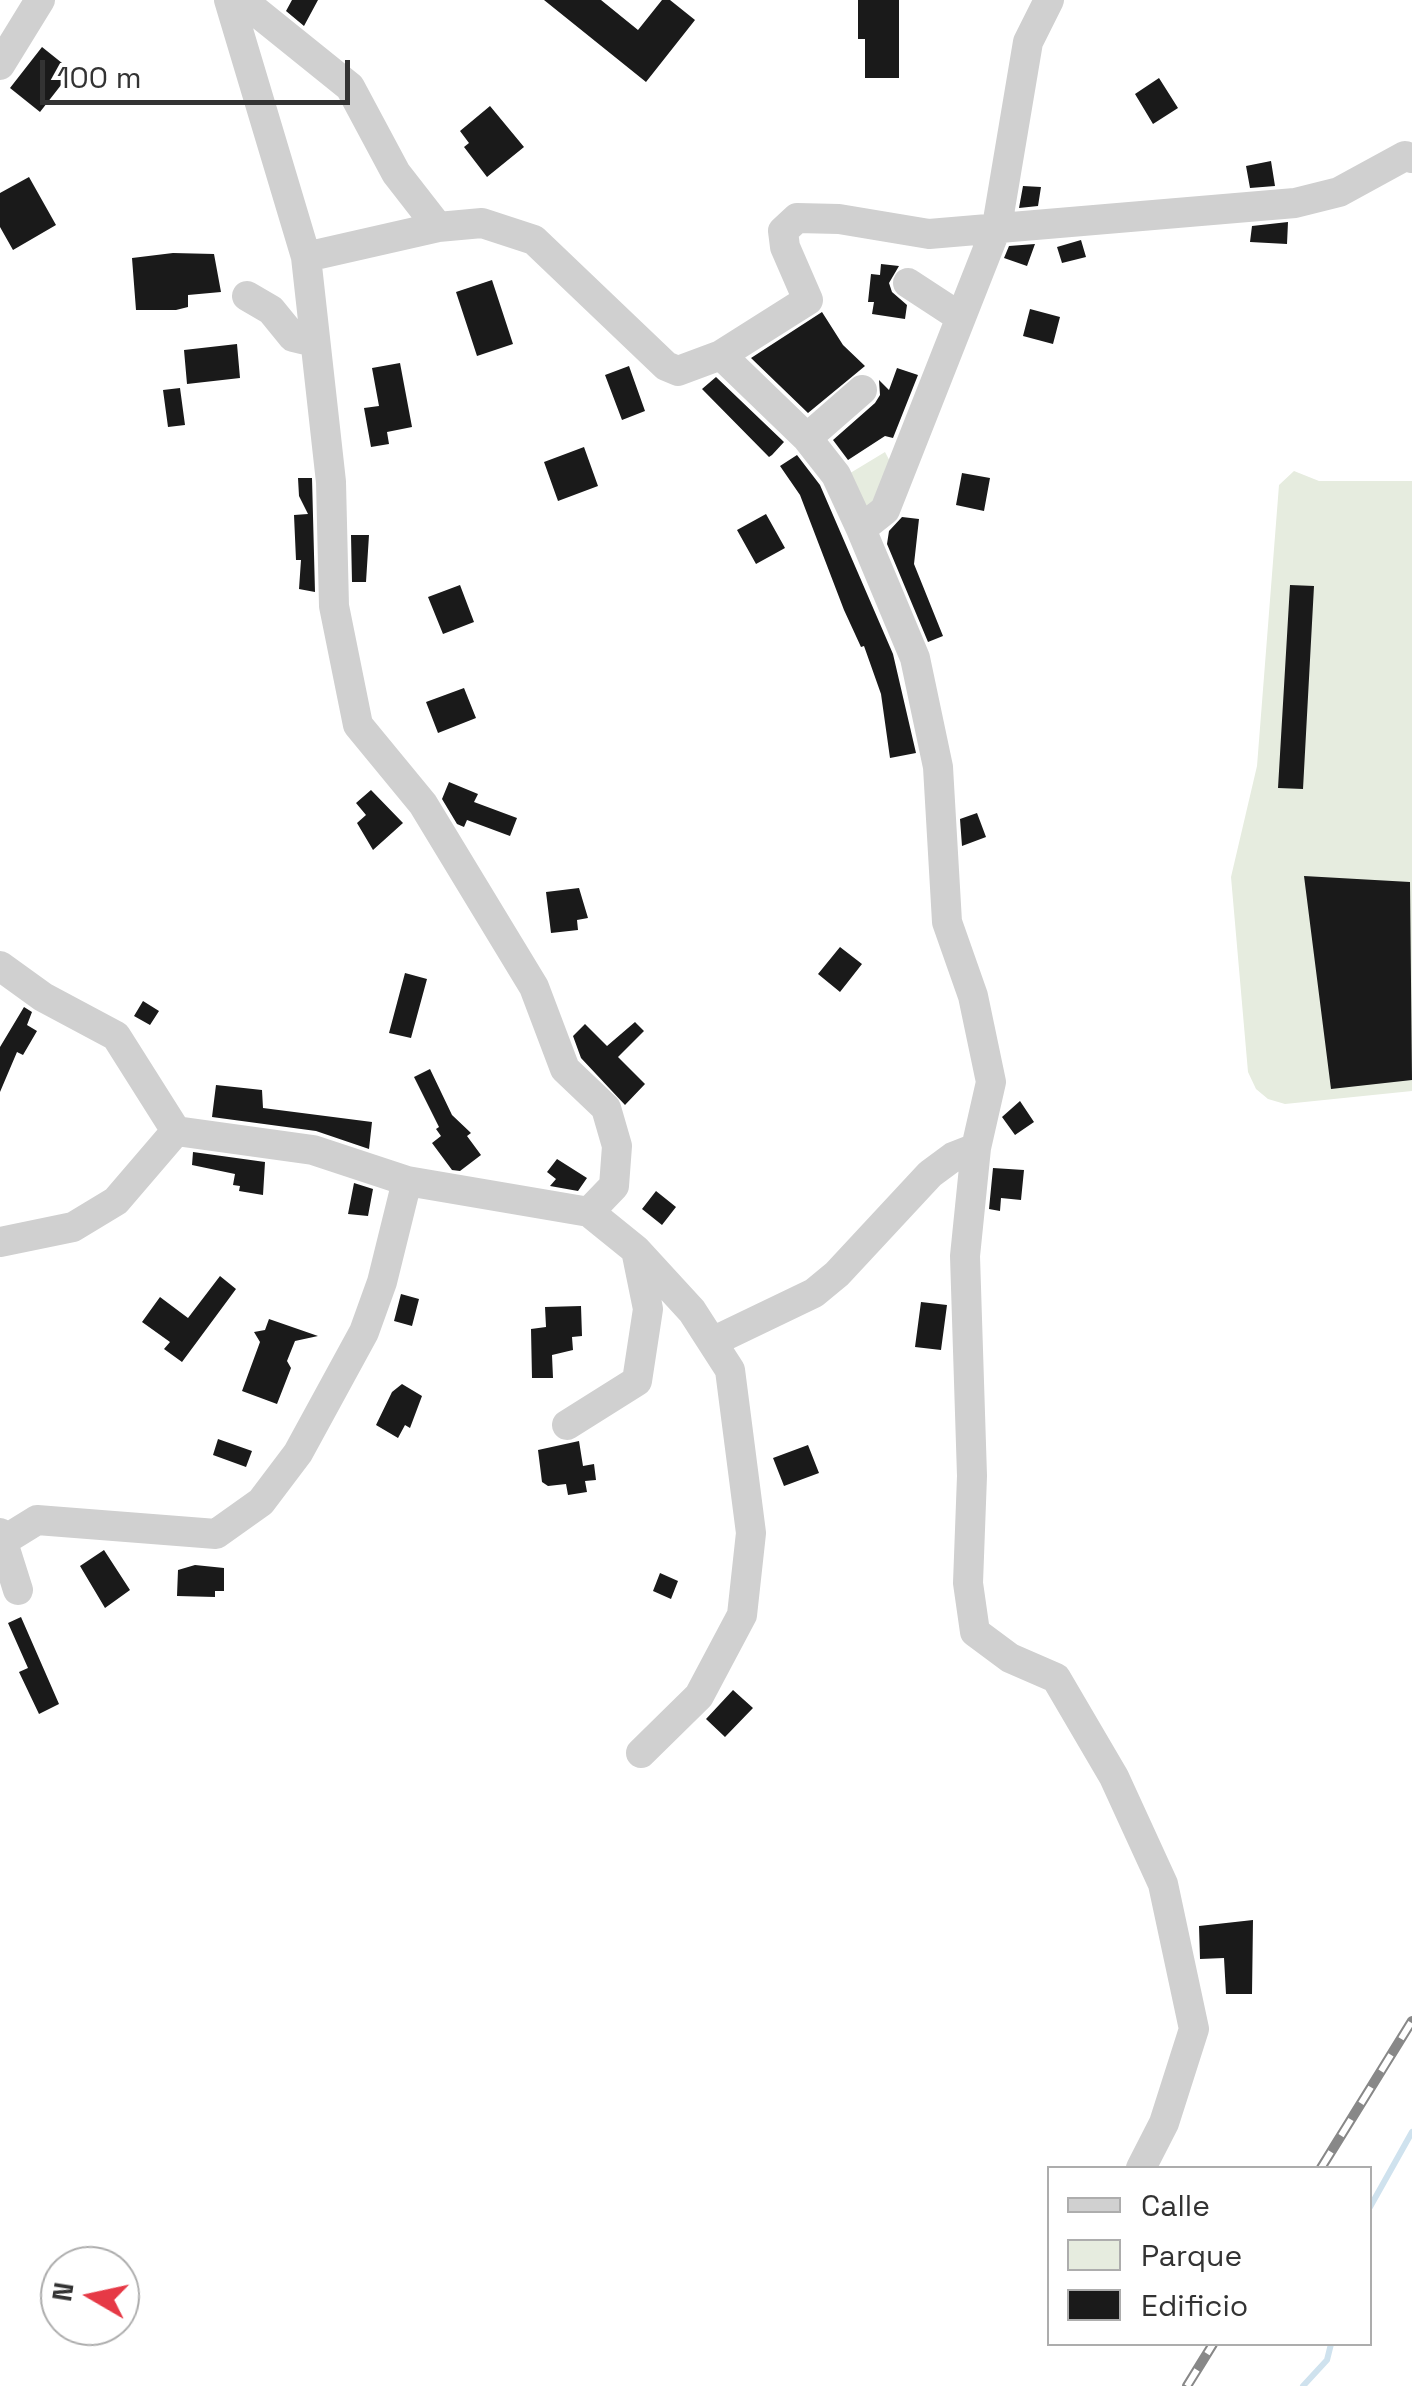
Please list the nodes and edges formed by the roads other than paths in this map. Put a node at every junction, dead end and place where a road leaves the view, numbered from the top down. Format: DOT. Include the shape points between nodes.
graph roads {
  1 [pos="40,0"];
  2 [pos="229,0"];
  3 [pos="242,0"];
  4 [pos="1048,0"];
  5 [pos="0,65"];
  6 [pos="1412,158"];
  7 [pos="997,226"];
  8 [pos="438,227"];
  9 [pos="306,257"];
  10 [pos="908,283"];
  11 [pos="247,296"];
  12 [pos="960,317"];
  13 [pos="314,342"];
  14 [pos="721,355"];
  15 [pos="862,390"];
  16 [pos="807,438"];
  17 [pos="861,529"];
  18 [pos="0,966"];
  19 [pos="176,1130"];
  20 [pos="976,1148"];
  21 [pos="407,1181"];
  22 [pos="590,1212"];
  23 [pos="0,1242"];
  24 [pos="636,1250"];
  25 [pos="712,1342"];
  26 [pos="566,1425"];
  27 [pos="1,1537"];
  28 [pos="18,1590"];
  29 [pos="642,1753"];
  30 [pos="1142,2166"];
  1 -- 5 [label="street"];
  2 -- 9 [label="street"];
  3 -- 8 [label="street" via="350,87 396,172"];
  4 -- 7 [label="street" via="1028,42"];
  6 -- 7 [label="street" via="1340,192 1295,203"];
  7 -- 12 [label="street"];
  7 -- 14 [label="street" via="929,234 797,218 783,231 784,247 808,300"];
  8 -- 9 [label="street"];
  8 -- 14 [label="street" via="482,223 534,240 678,372"];
  9 -- 13 [label="street"];
  10 -- 12 [label="street"];
  11 -- 13 [label="street" via="271,310 292,337"];
  12 -- 17 [label="street" via="885,510"];
  13 -- 22 [label="street" via="332,482 334,606 358,726 423,804 534,986 565,1069 606,1108 617,1146 614,1186"];
  14 -- 16 [label="street"];
  15 -- 16 [label="street"];
  16 -- 17 [label="street" via="836,475"];
  17 -- 20 [label="street" via="915,658 938,767 947,922 973,996 991,1082"];
  18 -- 19 [label="street" via="116,1036"];
  19 -- 21 [label="street" via="313,1150"];
  19 -- 23 [label="street" via="116,1201 73,1227"];
  20 -- 25 [label="street" via="930,1174 814,1293"];
  20 -- 30 [label="street" via="965,1256 968,1583 975,1632 1010,1658 1056,1678 1114,1777 1162,1884 1194,2029 1164,2123"];
  21 -- 22 [label="street"];
  21 -- 27 [label="street" via="364,1332 298,1453 261,1502 216,1534 37,1520"];
  22 -- 24 [label="street"];
  24 -- 25 [label="street"];
  24 -- 26 [label="street" via="648,1308 637,1381"];
  25 -- 29 [label="street" via="730,1370 751,1533 742,1615 699,1696"];
  27 -- 28 [label="street"];
}
